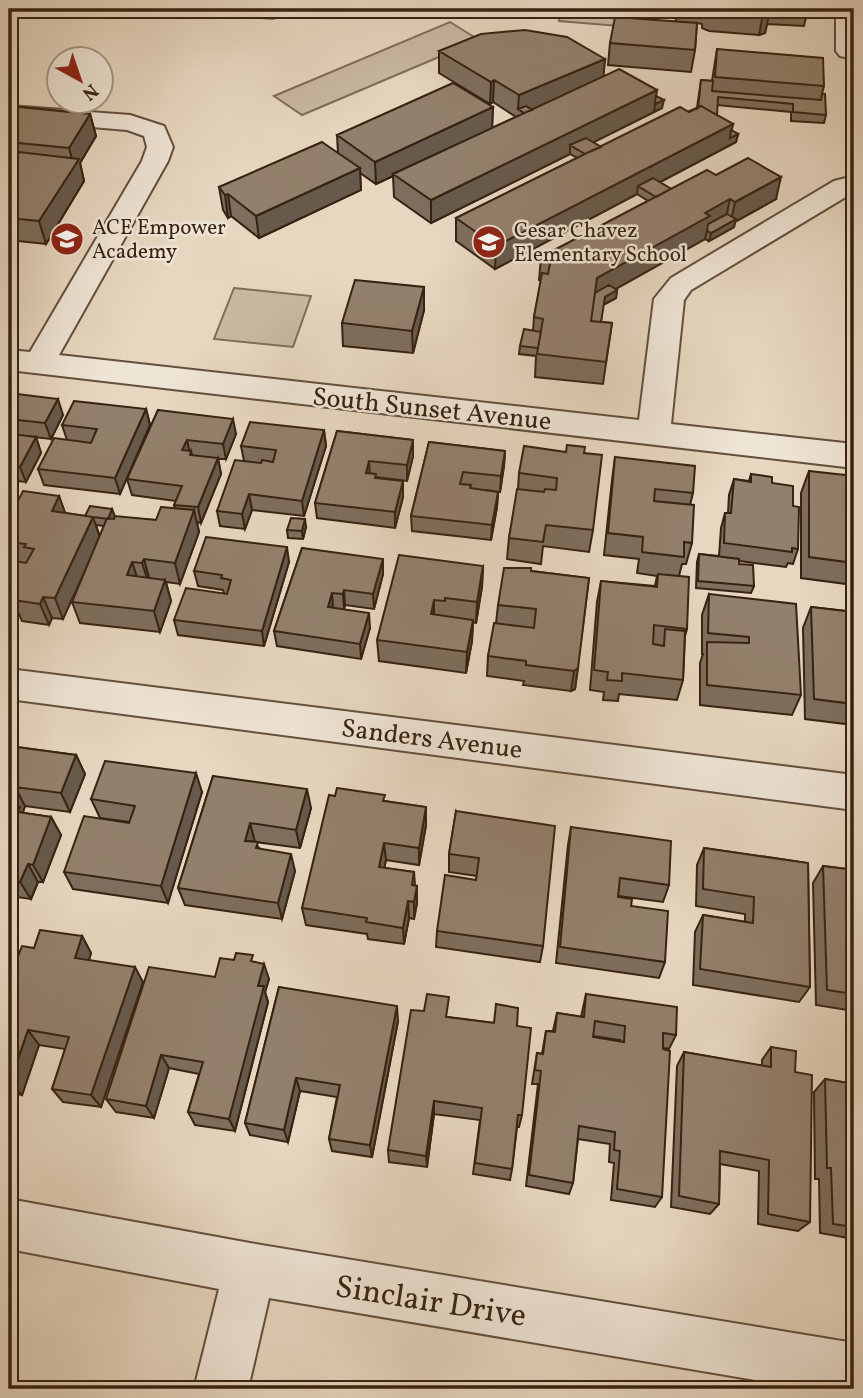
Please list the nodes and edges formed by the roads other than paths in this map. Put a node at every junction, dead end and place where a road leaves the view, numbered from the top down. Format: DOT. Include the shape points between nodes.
graph roads {
  1 [pos="847,9"];
  2 [pos="854,52"];
  3 [pos="9,113"];
  4 [pos="854,184"];
  5 [pos="24,361"];
  6 [pos="654,433"];
  7 [pos="854,456"];
  8 [pos="9,684"];
  9 [pos="854,793"];
  10 [pos="9,1224"];
  11 [pos="250,1269"];
  12 [pos="854,1370"];
  13 [pos="221,1389"];
  1 -- 2 [label="street" via="848,51"];
  3 -- 5 [label="street" via="130,122 155,131 160,146 155,161"];
  4 -- 6 [label="street" via="681,284 669,299"];
  5 -- 6 [label="street, South Sunset Avenue"];
  6 -- 7 [label="street, South Sunset Avenue"];
  8 -- 9 [label="street, Sanders Avenue"];
  10 -- 11 [label="street, Sinclair Drive"];
  11 -- 12 [label="street, Sinclair Drive"];
  11 -- 13 [label="street"];
}
